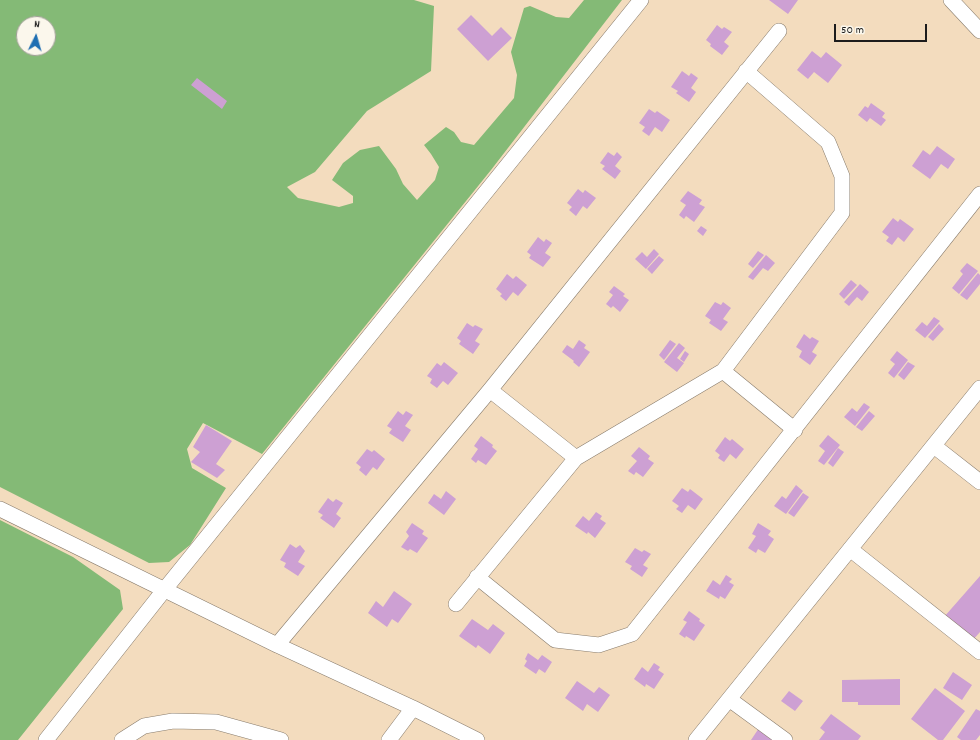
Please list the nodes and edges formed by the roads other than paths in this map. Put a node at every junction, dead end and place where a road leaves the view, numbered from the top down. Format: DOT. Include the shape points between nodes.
graph roads {
  1 [pos="641,0"];
  2 [pos="951,0"];
  3 [pos="779,31"];
  4 [pos="980,31"];
  5 [pos="746,71"];
  6 [pos="980,194"];
  7 [pos="723,371"];
  8 [pos="980,388"];
  9 [pos="490,390"];
  10 [pos="795,430"];
  11 [pos="934,446"];
  12 [pos="576,458"];
  13 [pos="980,482"];
  14 [pos="0,509"];
  15 [pos="850,549"];
  16 [pos="477,577"];
  17 [pos="165,589"];
  18 [pos="456,604"];
  19 [pos="277,645"];
  20 [pos="980,652"];
  21 [pos="730,699"];
  22 [pos="413,708"];
  23 [pos="46,740"];
  24 [pos="122,740"];
  25 [pos="281,740"];
  26 [pos="389,740"];
  27 [pos="477,740"];
  28 [pos="696,740"];
  29 [pos="785,740"];
  1 -- 17 [label="street"];
  2 -- 4 [label="street"];
  3 -- 5 [label="street"];
  5 -- 7 [label="street" via="828,142 842,176 842,213"];
  5 -- 9 [label="street"];
  6 -- 10 [label="street"];
  7 -- 10 [label="street"];
  7 -- 12 [label="street"];
  8 -- 11 [label="street"];
  9 -- 12 [label="street"];
  9 -- 19 [label="street"];
  10 -- 16 [label="street" via="632,634 599,645 555,640"];
  11 -- 13 [label="street"];
  11 -- 15 [label="street"];
  12 -- 16 [label="street"];
  14 -- 17 [label="street"];
  15 -- 20 [label="street"];
  15 -- 21 [label="street"];
  16 -- 18 [label="street"];
  17 -- 19 [label="street"];
  17 -- 23 [label="street"];
  19 -- 22 [label="street"];
  21 -- 28 [label="street"];
  21 -- 29 [label="street"];
  22 -- 26 [label="street"];
  22 -- 27 [label="street"];
  24 -- 25 [label="street" via="144,726 173,721 216,722"];
}
